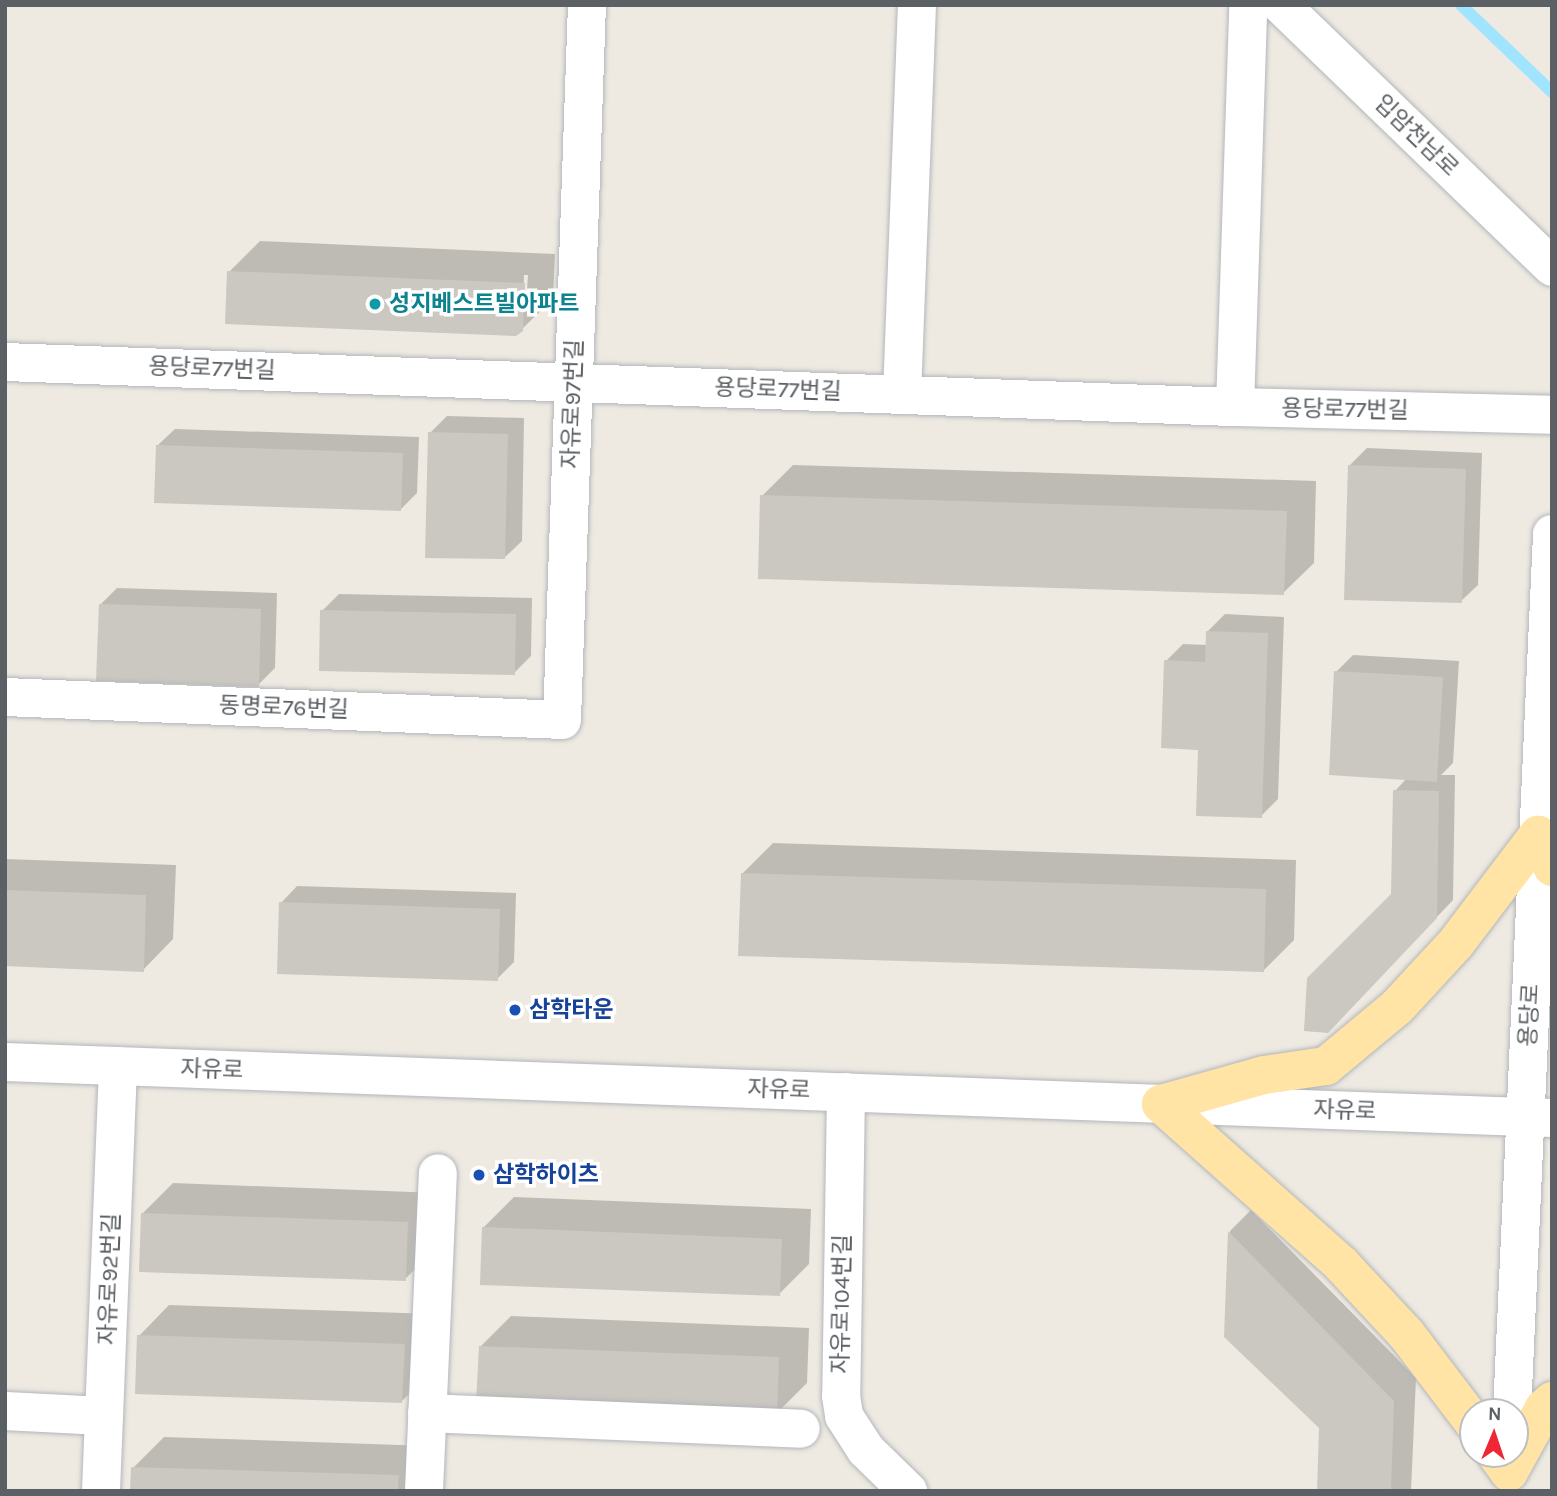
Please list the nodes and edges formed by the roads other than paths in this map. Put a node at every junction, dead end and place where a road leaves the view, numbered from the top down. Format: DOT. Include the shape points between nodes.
graph roads {
  1 [pos="587,5"];
  2 [pos="917,5"];
  3 [pos="1248,5"];
  4 [pos="1281,5"];
  5 [pos="1552,267"];
  6 [pos="5,362"];
  7 [pos="574,383"];
  8 [pos="901,395"];
  9 [pos="1235,407"];
  10 [pos="1552,415"];
  11 [pos="1552,534"];
  12 [pos="5,697"];
  13 [pos="562,720"];
  14 [pos="1545,851"];
  15 [pos="5,1062"];
  16 [pos="118,1066"];
  17 [pos="846,1093"];
  18 [pos="1161,1104"];
  19 [pos="1539,1117"];
  20 [pos="438,1173"];
  21 [pos="1513,1398"];
  22 [pos="1552,1401"];
  23 [pos="1459,1404"];
  24 [pos="5,1411"];
  25 [pos="427,1413"];
  26 [pos="104,1416"];
  27 [pos="801,1429"];
  28 [pos="1529,1432"];
  29 [pos="101,1491"];
  30 [pos="424,1491"];
  31 [pos="908,1491"];
  1 -- 7 [label="street, 자유로97번길"];
  2 -- 8 [label="street"];
  3 -- 9 [label="street"];
  4 -- 5 [label="street, 입암천남로"];
  6 -- 7 [label="street, 용당로77번길"];
  7 -- 8 [label="street, 용당로77번길"];
  7 -- 13 [label="street, 자유로97번길"];
  8 -- 9 [label="street, 용당로77번길"];
  9 -- 10 [label="street, 용당로77번길"];
  11 -- 14 [label="street, 용당로"];
  12 -- 13 [label="street, 동명로76번길"];
  14 -- 18 [label="main road" via="1397,1007 1326,1066 1264,1075"];
  14 -- 19 [label="street, 용당로"];
  15 -- 16 [label="street, 자유로"];
  16 -- 17 [label="street, 자유로"];
  16 -- 26 [label="street, 자유로92번길"];
  17 -- 18 [label="street, 자유로"];
  17 -- 31 [label="street, 자유로104번길" via="842,1406 866,1450"];
  18 -- 19 [label="street, 자유로"];
  18 -- 23 [label="main road" via="1341,1264 1407,1335"];
  19 -- 21 [label="street, 용당로"];
  20 -- 25 [label="street"];
  22 -- 28 [label="main road"];
  24 -- 26 [label="street"];
  25 -- 27 [label="street"];
  25 -- 30 [label="street"];
  26 -- 29 [label="street, 자유로92번길"];
}
